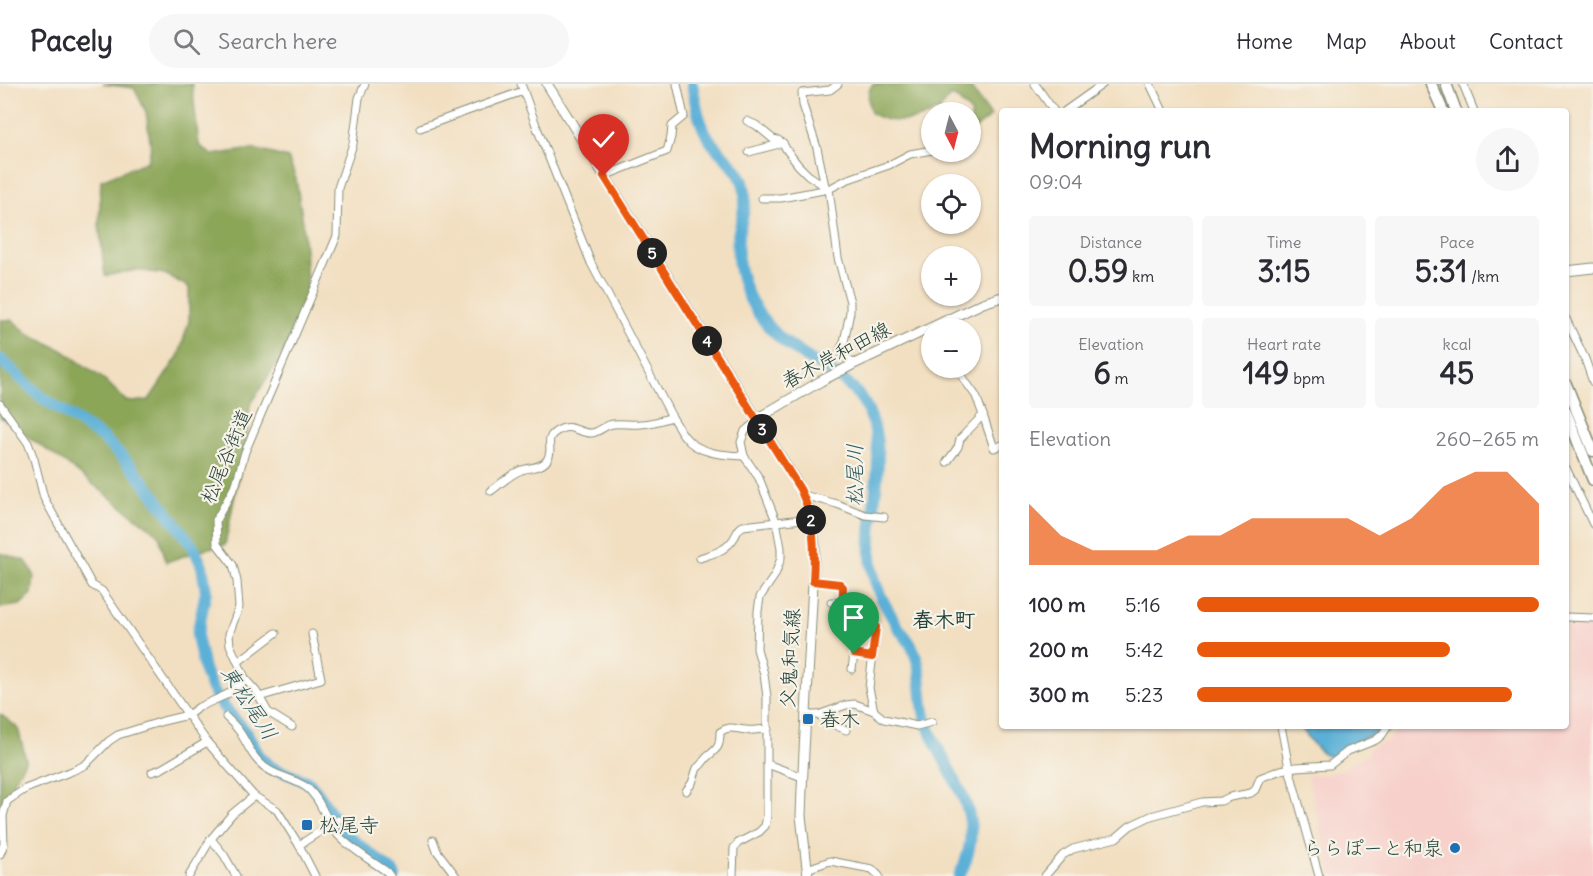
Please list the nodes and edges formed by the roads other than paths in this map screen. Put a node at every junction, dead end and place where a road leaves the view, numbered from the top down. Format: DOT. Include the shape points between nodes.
graph roads {
  1 [pos="366,84"];
  2 [pos="547,84"];
  3 [pos="677,84"];
  4 [pos="838,84"];
  5 [pos="1035,84"];
  6 [pos="1103,84"];
  7 [pos="1150,84"];
  8 [pos="1431,84"];
  9 [pos="1446,84"];
  10 [pos="1463,84"];
  11 [pos="522,87"];
  12 [pos="1052,108"];
  13 [pos="1069,108"];
  14 [pos="1161,108"];
  15 [pos="1442,108"];
  16 [pos="1455,108"];
  17 [pos="1473,108"];
  18 [pos="747,121"];
  19 [pos="420,128"];
  20 [pos="783,143"];
  21 [pos="749,152"];
  22 [pos="921,152"];
  23 [pos="604,176"];
  24 [pos="827,188"];
  25 [pos="762,198"];
  26 [pos="1593,268"];
  27 [pos="1569,271"];
  28 [pos="999,298"];
  29 [pos="952,318"];
  30 [pos="1569,325"];
  31 [pos="921,333"];
  32 [pos="851,366"];
  33 [pos="963,378"];
  34 [pos="1593,382"];
  35 [pos="1569,391"];
  36 [pos="0,404"];
  37 [pos="983,415"];
  38 [pos="672,417"];
  39 [pos="1569,420"];
  40 [pos="757,421"];
  41 [pos="999,446"];
  42 [pos="1593,451"];
  43 [pos="744,456"];
  44 [pos="947,462"];
  45 [pos="1569,474"];
  46 [pos="1593,480"];
  47 [pos="491,491"];
  48 [pos="803,495"];
  49 [pos="882,517"];
  50 [pos="811,518"];
  51 [pos="776,521"];
  52 [pos="1593,524"];
  53 [pos="700,558"];
  54 [pos="813,581"];
  55 [pos="831,602"];
  56 [pos="843,603"];
  57 [pos="1569,617"];
  58 [pos="1593,618"];
  59 [pos="276,633"];
  60 [pos="312,634"];
  61 [pos="856,640"];
  62 [pos="854,654"];
  63 [pos="872,657"];
  64 [pos="238,662"];
  65 [pos="852,669"];
  66 [pos="246,680"];
  67 [pos="259,697"];
  68 [pos="874,711"];
  69 [pos="188,715"];
  70 [pos="806,715"];
  71 [pos="818,715"];
  72 [pos="226,717"];
  73 [pos="932,722"];
  74 [pos="292,727"];
  75 [pos="768,729"];
  76 [pos="1282,729"];
  77 [pos="1386,729"];
  78 [pos="846,730"];
  79 [pos="207,742"];
  80 [pos="766,764"];
  81 [pos="1289,768"];
  82 [pos="152,772"];
  83 [pos="802,777"];
  84 [pos="686,790"];
  85 [pos="254,796"];
  86 [pos="334,823"];
  87 [pos="211,839"];
  88 [pos="433,840"];
  89 [pos="299,845"];
  90 [pos="0,854"];
  91 [pos="807,872"];
  92 [pos="311,874"];
  93 [pos="189,876"];
  94 [pos="236,876"];
  95 [pos="390,876"];
  96 [pos="456,876"];
  97 [pos="734,876"];
  98 [pos="879,876"];
  99 [pos="1045,876"];
  100 [pos="1319,876"];
  1 -- 64 [label="street, 松尾谷街道" via="359,98 353,144 338,188 337,236 245,452 236,484 216,520 217,544 233,565 237,580 239,607 229,634"];
  2 -- 23 [label="main road, 父鬼和気線"];
  3 -- 23 [label="street" via="684,116 672,126 667,151"];
  4 -- 24 [label="street" via="830,90 802,93"];
  5 -- 12 [label="street"];
  6 -- 13 [label="street"];
  7 -- 14 [label="street"];
  8 -- 15 [label="highway"];
  9 -- 16 [label="highway"];
  10 -- 17 [label="street"];
  11 -- 19 [label="street"];
  11 -- 38 [label="street" via="591,263"];
  18 -- 20 [label="street"];
  20 -- 21 [label="street"];
  20 -- 24 [label="street" via="798,165"];
  22 -- 24 [label="street"];
  23 -- 40 [label="main road, 父鬼和気線"];
  24 -- 25 [label="street" via="782,198"];
  24 -- 32 [label="street" via="838,258 850,302 840,350"];
  26 -- 27 [label="main road"];
  28 -- 29 [label="main road, 春木岸和田線"];
  30 -- 34 [label="street"];
  31 -- 32 [label="main road, 春木岸和田線"];
  32 -- 40 [label="main road, 春木岸和田線"];
  33 -- 37 [label="street"];
  35 -- 42 [label="highway"];
  36 -- 69 [label="street" via="28,442 44,498 92,585 102,591"];
  37 -- 41 [label="street" via="994,448"];
  37 -- 44 [label="street" via="960,439"];
  38 -- 43 [label="street" via="692,444 722,455"];
  38 -- 47 [label="street" via="649,424 607,425 594,433 566,427 551,434 547,461 520,470"];
  39 -- 46 [label="highway"];
  40 -- 43 [label="street" via="745,431 741,442"];
  40 -- 48 [label="main road, 父鬼和気線"];
  43 -- 51 [label="street" via="759,478"];
  45 -- 52 [label="street"];
  48 -- 49 [label="street"];
  48 -- 50 [label="main road, 父鬼和気線"];
  50 -- 51 [label="street"];
  50 -- 54 [label="main road, 父鬼和気線" via="815,546"];
  51 -- 53 [label="street" via="743,526 722,551"];
  51 -- 75 [label="street" via="781,558 760,597 758,611 757,649 766,686"];
  54 -- 56 [label="street" via="840,584"];
  54 -- 70 [label="main road, 父鬼和気線"];
  55 -- 56 [label="street"];
  56 -- 63 [label="street" via="845,618 870,621 878,628"];
  57 -- 58 [label="street"];
  59 -- 64 [label="street"];
  60 -- 67 [label="street" via="321,679"];
  61 -- 62 [label="street"];
  62 -- 63 [label="street"];
  62 -- 65 [label="street"];
  63 -- 68 [label="street" via="869,688"];
  64 -- 66 [label="street, 松尾谷街道"];
  66 -- 67 [label="street, 松尾谷街道"];
  66 -- 69 [label="street"];
  67 -- 74 [label="street, 松尾谷街道" via="268,712"];
  68 -- 71 [label="street" via="855,704"];
  68 -- 73 [label="street" via="884,719 916,726"];
  69 -- 79 [label="street"];
  69 -- 90 [label="street" via="118,735 85,765 25,789 7,801"];
  70 -- 71 [label="street"];
  70 -- 83 [label="main road, 父鬼和気線"];
  71 -- 78 [label="street"];
  72 -- 86 [label="street" via="259,763 314,794"];
  75 -- 80 [label="street"];
  75 -- 84 [label="street" via="725,728 720,732 717,749 697,768"];
  76 -- 81 [label="street"];
  77 -- 81 [label="street" via="1376,740 1348,751 1330,765"];
  79 -- 82 [label="street"];
  79 -- 85 [label="street"];
  80 -- 83 [label="street"];
  80 -- 97 [label="street" via="765,826 734,848"];
  81 -- 99 [label="street" via="1260,778 1251,793 1151,816 1116,838 1073,849"];
  81 -- 100 [label="street"];
  83 -- 91 [label="main road, 父鬼和気線" via="801,816"];
  85 -- 87 [label="street"];
  85 -- 89 [label="street" via="277,810"];
  86 -- 89 [label="street"];
  86 -- 95 [label="street" via="340,837"];
  87 -- 93 [label="street"];
  87 -- 94 [label="street"];
  88 -- 96 [label="street"];
  89 -- 92 [label="street"];
  91 -- 98 [label="street" via="830,861 872,869"];
}
